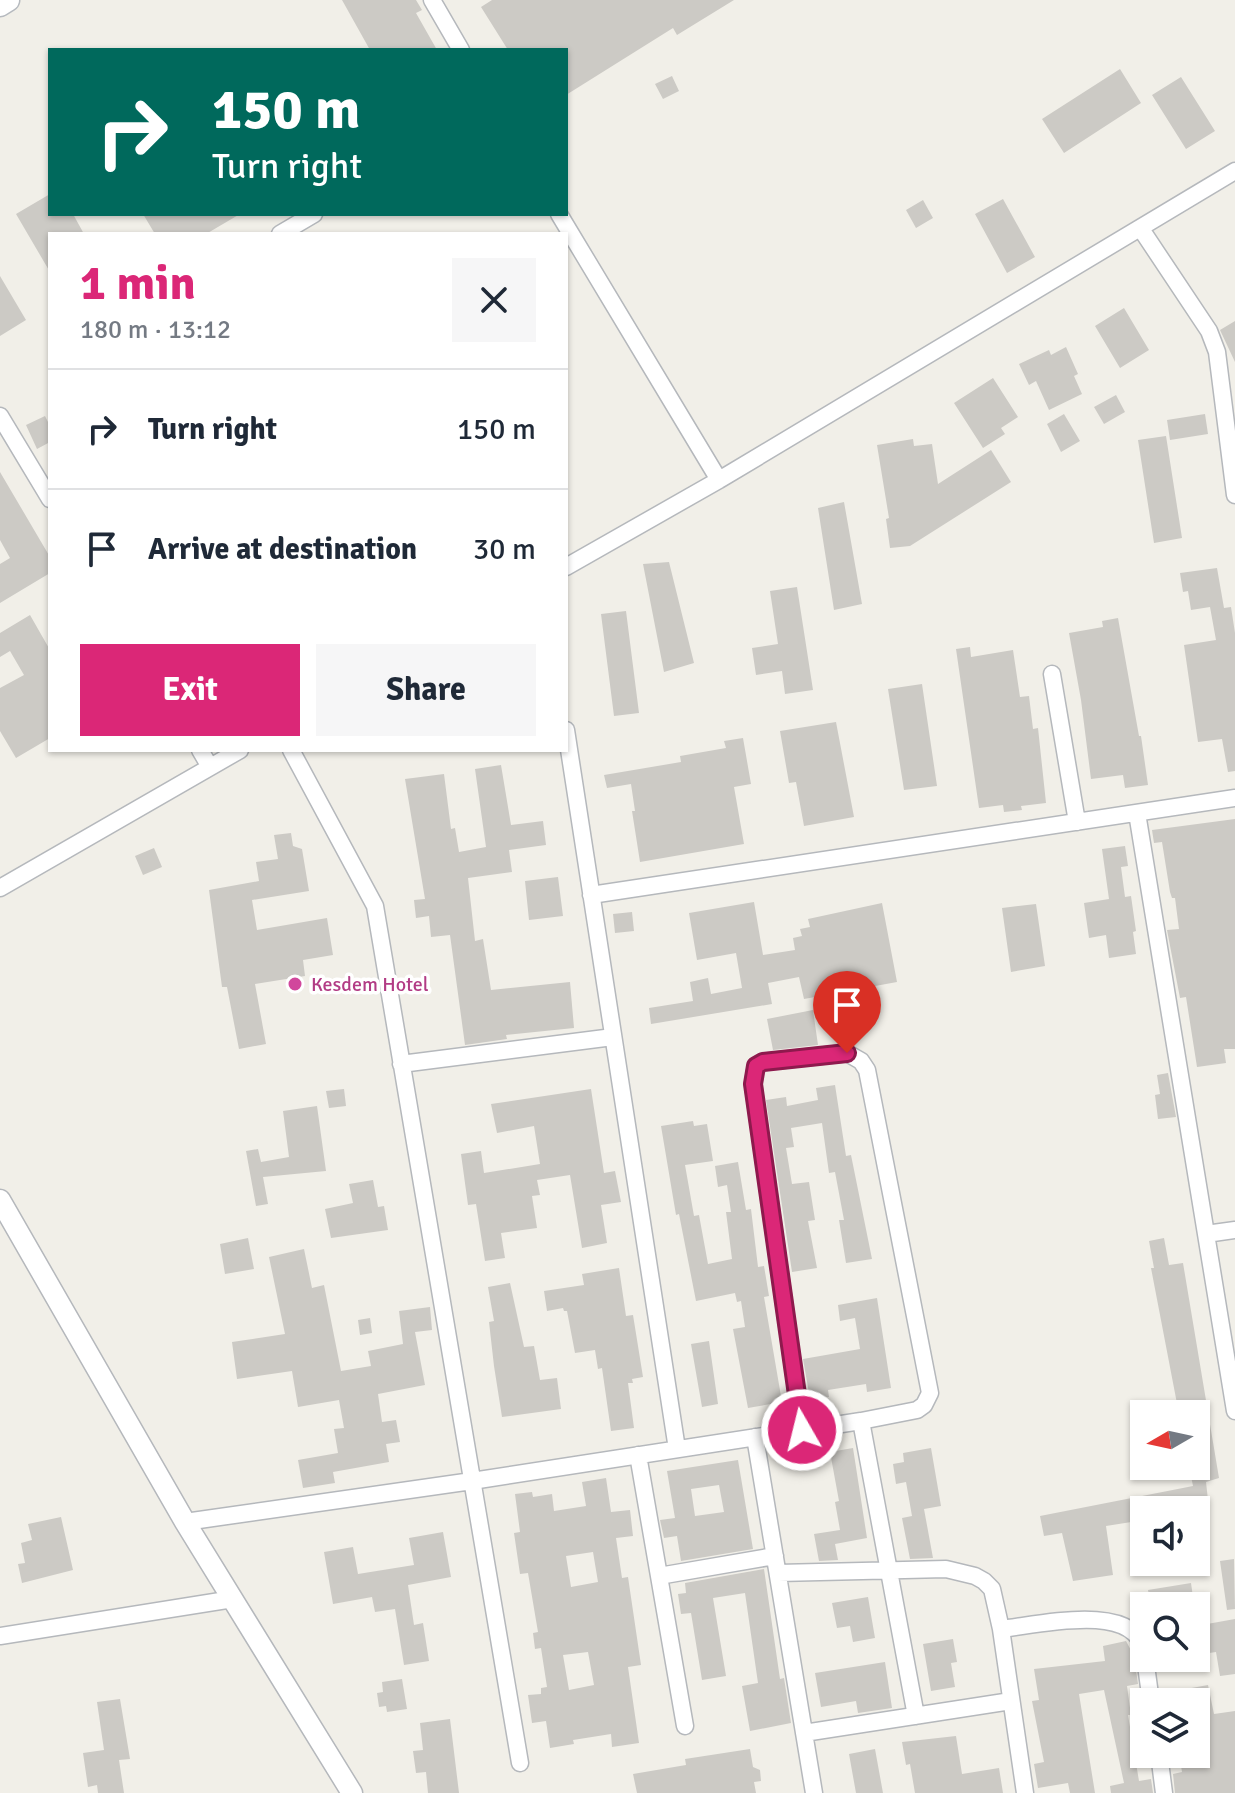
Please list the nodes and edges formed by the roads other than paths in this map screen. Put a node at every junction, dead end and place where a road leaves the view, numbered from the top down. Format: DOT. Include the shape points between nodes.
graph roads {
  1 [pos="8,0"];
  2 [pos="432,0"];
  3 [pos="0,5"];
  4 [pos="460,48"];
  5 [pos="1235,171"];
  6 [pos="311,216"];
  7 [pos="560,216"];
  8 [pos="1141,229"];
  9 [pos="283,232"];
  10 [pos="1228,368"];
  11 [pos="0,416"];
  12 [pos="719,480"];
  13 [pos="1235,495"];
  14 [pos="48,496"];
  15 [pos="568,566"];
  16 [pos="1052,674"];
  17 [pos="568,743"];
  18 [pos="201,752"];
  19 [pos="236,752"];
  20 [pos="292,752"];
  21 [pos="210,767"];
  22 [pos="1235,798"];
  23 [pos="1137,813"];
  24 [pos="1077,822"];
  25 [pos="0,888"];
  26 [pos="591,895"];
  27 [pos="613,1037"];
  28 [pos="401,1064"];
  29 [pos="0,1200"];
  30 [pos="1235,1230"];
  31 [pos="1206,1234"];
  32 [pos="1235,1411"];
  33 [pos="861,1421"];
  34 [pos="802,1430"];
  35 [pos="755,1437"];
  36 [pos="677,1449"];
  37 [pos="638,1455"];
  38 [pos="472,1481"];
  39 [pos="185,1522"];
  40 [pos="776,1565"];
  41 [pos="889,1570"];
  42 [pos="659,1576"];
  43 [pos="233,1599"];
  44 [pos="1130,1628"];
  45 [pos="1001,1629"];
  46 [pos="0,1636"];
  47 [pos="1011,1701"];
  48 [pos="916,1716"];
  49 [pos="685,1726"];
  50 [pos="804,1733"];
  51 [pos="520,1763"];
  52 [pos="1161,1768"];
  53 [pos="352,1793"];
  54 [pos="814,1793"];
  55 [pos="1025,1793"];
  56 [pos="1164,1793"];
  1 -- 3 [label="main road"];
  2 -- 4 [label="street"];
  5 -- 8 [label="street"];
  6 -- 9 [label="street"];
  7 -- 12 [label="street"];
  8 -- 10 [label="street"];
  8 -- 12 [label="street"];
  10 -- 13 [label="street"];
  11 -- 14 [label="street"];
  12 -- 15 [label="street"];
  16 -- 24 [label="street"];
  17 -- 26 [label="street"];
  18 -- 21 [label="street"];
  19 -- 21 [label="street"];
  20 -- 28 [label="street" via="375,906"];
  21 -- 25 [label="street"];
  22 -- 23 [label="street"];
  23 -- 24 [label="street"];
  23 -- 31 [label="street"];
  24 -- 26 [label="street"];
  26 -- 27 [label="street"];
  27 -- 28 [label="street"];
  27 -- 36 [label="street"];
  28 -- 38 [label="street"];
  29 -- 39 [label="street"];
  30 -- 31 [label="street"];
  31 -- 32 [label="street"];
  33 -- 34 [label="street"];
  33 -- 34 [label="street" via="917,1410 930,1393 867,1070 847,1053 763,1062 756,1066 753,1084"];
  33 -- 41 [label="street"];
  34 -- 35 [label="street"];
  35 -- 36 [label="street"];
  35 -- 40 [label="street"];
  36 -- 37 [label="street"];
  37 -- 38 [label="street"];
  37 -- 42 [label="street"];
  38 -- 39 [label="street"];
  38 -- 51 [label="street"];
  39 -- 43 [label="street"];
  40 -- 41 [label="street"];
  40 -- 42 [label="street"];
  40 -- 50 [label="street"];
  41 -- 45 [label="street" via="946,1569 975,1576 992,1589"];
  41 -- 48 [label="street"];
  42 -- 49 [label="street"];
  43 -- 46 [label="street"];
  43 -- 53 [label="street"];
  44 -- 45 [label="street" via="1103,1619"];
  45 -- 47 [label="street"];
  47 -- 48 [label="street"];
  47 -- 55 [label="street"];
  48 -- 50 [label="street"];
  50 -- 54 [label="street"];
  52 -- 56 [label="street"];
}
